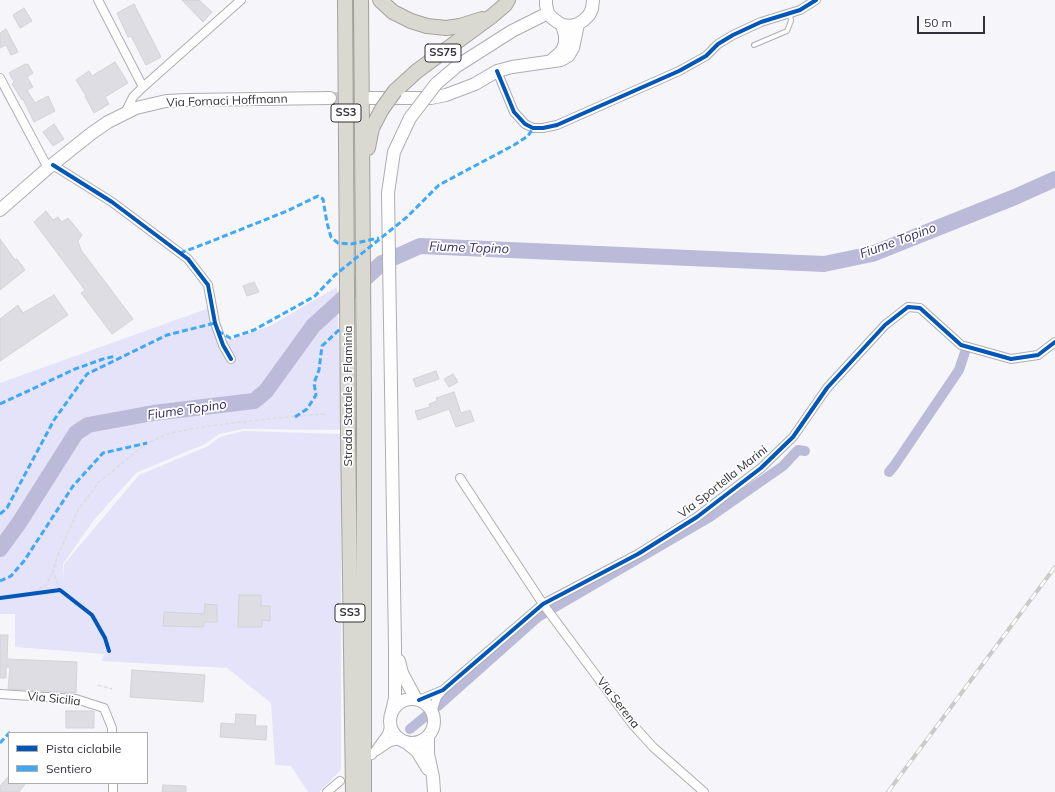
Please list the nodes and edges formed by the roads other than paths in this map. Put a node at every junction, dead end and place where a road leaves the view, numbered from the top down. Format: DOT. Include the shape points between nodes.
graph roads {
  1 [pos="98,0"];
  2 [pos="241,0"];
  3 [pos="336,0"];
  4 [pos="344,0"];
  5 [pos="361,0"];
  6 [pos="380,0"];
  7 [pos="508,0"];
  8 [pos="546,0"];
  9 [pos="593,0"];
  10 [pos="816,0"];
  11 [pos="548,13"];
  12 [pos="790,13"];
  13 [pos="492,16"];
  14 [pos="578,24"];
  15 [pos="562,25"];
  16 [pos="754,45"];
  17 [pos="549,62"];
  18 [pos="497,71"];
  19 [pos="0,78"];
  20 [pos="143,87"];
  21 [pos="330,98"];
  22 [pos="370,98"];
  23 [pos="125,113"];
  24 [pos="50,166"];
  25 [pos="0,210"];
  26 [pos="346,219"];
  27 [pos="363,219"];
  28 [pos="1055,342"];
  29 [pos="231,359"];
  30 [pos="460,478"];
  31 [pos="543,604"];
  32 [pos="395,648"];
  33 [pos="443,690"];
  34 [pos="0,694"];
  35 [pos="417,700"];
  36 [pos="392,711"];
  37 [pos="432,712"];
  38 [pos="390,724"];
  39 [pos="112,732"];
  40 [pos="428,736"];
  41 [pos="403,741"];
  42 [pos="433,777"];
  43 [pos="340,781"];
  44 [pos="328,792"];
  45 [pos="353,792"];
  46 [pos="364,792"];
  47 [pos="434,792"];
  48 [pos="704,792"];
  1 -- 20 [label="street"];
  2 -- 20 [label="street"];
  3 -- 26 [label="highway" via="342,190"];
  4 -- 26 [label="highway, Strada Statale 3 Flaminia / SS3"];
  5 -- 27 [label="highway, Strada Statale 3 Flaminia / SS3"];
  6 -- 13 [label="highway, SS75" via="393,12 427,26 460,26"];
  7 -- 13 [label="highway, SS75"];
  8 -- 11 [label="main road"];
  9 -- 14 [label="main road" via="589,15"];
  10 -- 12 [label="street"];
  11 -- 15 [label="main road"];
  11 -- 32 [label="main road, bridge" via="512,31 457,66 436,84 410,118 394,152 388,193"];
  12 -- 16 [label="lane" via="791,21 787,31"];
  12 -- 18 [label="street" via="761,22 733,35 718,44 706,56 679,71 557,125 543,128 525,124 514,112"];
  13 -- 27 [label="highway, SS75, bridge" via="417,71 395,91 382,109 368,140 367,188"];
  14 -- 15 [label="main road"];
  14 -- 17 [label="main road" via="568,56"];
  15 -- 17 [label="main road" via="565,43 562,51"];
  17 -- 18 [label="main road"];
  18 -- 22 [label="main road" via="475,84 446,95 431,98"];
  19 -- 24 [label="street"];
  20 -- 23 [label="street"];
  21 -- 23 [label="main road, Via Fornaci Hoffmann" via="181,100 151,104"];
  23 -- 24 [label="main road, Via Fornaci Hoffmann" via="108,122"];
  24 -- 25 [label="main road, Via Fornaci Hoffmann"];
  24 -- 29 [label="street" via="112,202 188,259 208,285 216,323"];
  26 -- 45 [label="highway, Strada Statale 3 Flaminia / SS3"];
  27 -- 46 [label="highway, Strada Statale 3 Flaminia / SS3"];
  28 -- 31 [label="street, Via Sportella Marini" via="1038,355 1011,359 962,345 920,308 908,307 885,325 827,388 793,437 761,468 697,517 638,554"];
  30 -- 31 [label="street, Via Serena"];
  31 -- 33 [label="street, Via Sportella Marini"];
  31 -- 48 [label="street, Via Serena" via="633,725"];
  32 -- 35 [label="main road" via="402,673"];
  32 -- 36 [label="main road" via="396,698"];
  33 -- 35 [label="street, Via Sportella Marini"];
  33 -- 37 [label="street" via="437,697"];
  34 -- 39 [label="street, Via Sicilia" via="76,699 104,708"];
  35 -- 36 [label="main road, Via Sportella Marini" via="402,701"];
  35 -- 37 [label="main road" via="429,707"];
  36 -- 38 [label="main road"];
  37 -- 40 [label="main road" via="434,725"];
  38 -- 41 [label="main road" via="395,736"];
  38 -- 41 [label="street" via="387,734 372,754 390,742"];
  40 -- 41 [label="main road" via="418,742"];
  40 -- 42 [label="main road" via="428,754"];
  41 -- 42 [label="main road" via="417,752"];
  42 -- 47 [label="main road"];
  43 -- 44 [label="street"];
}
